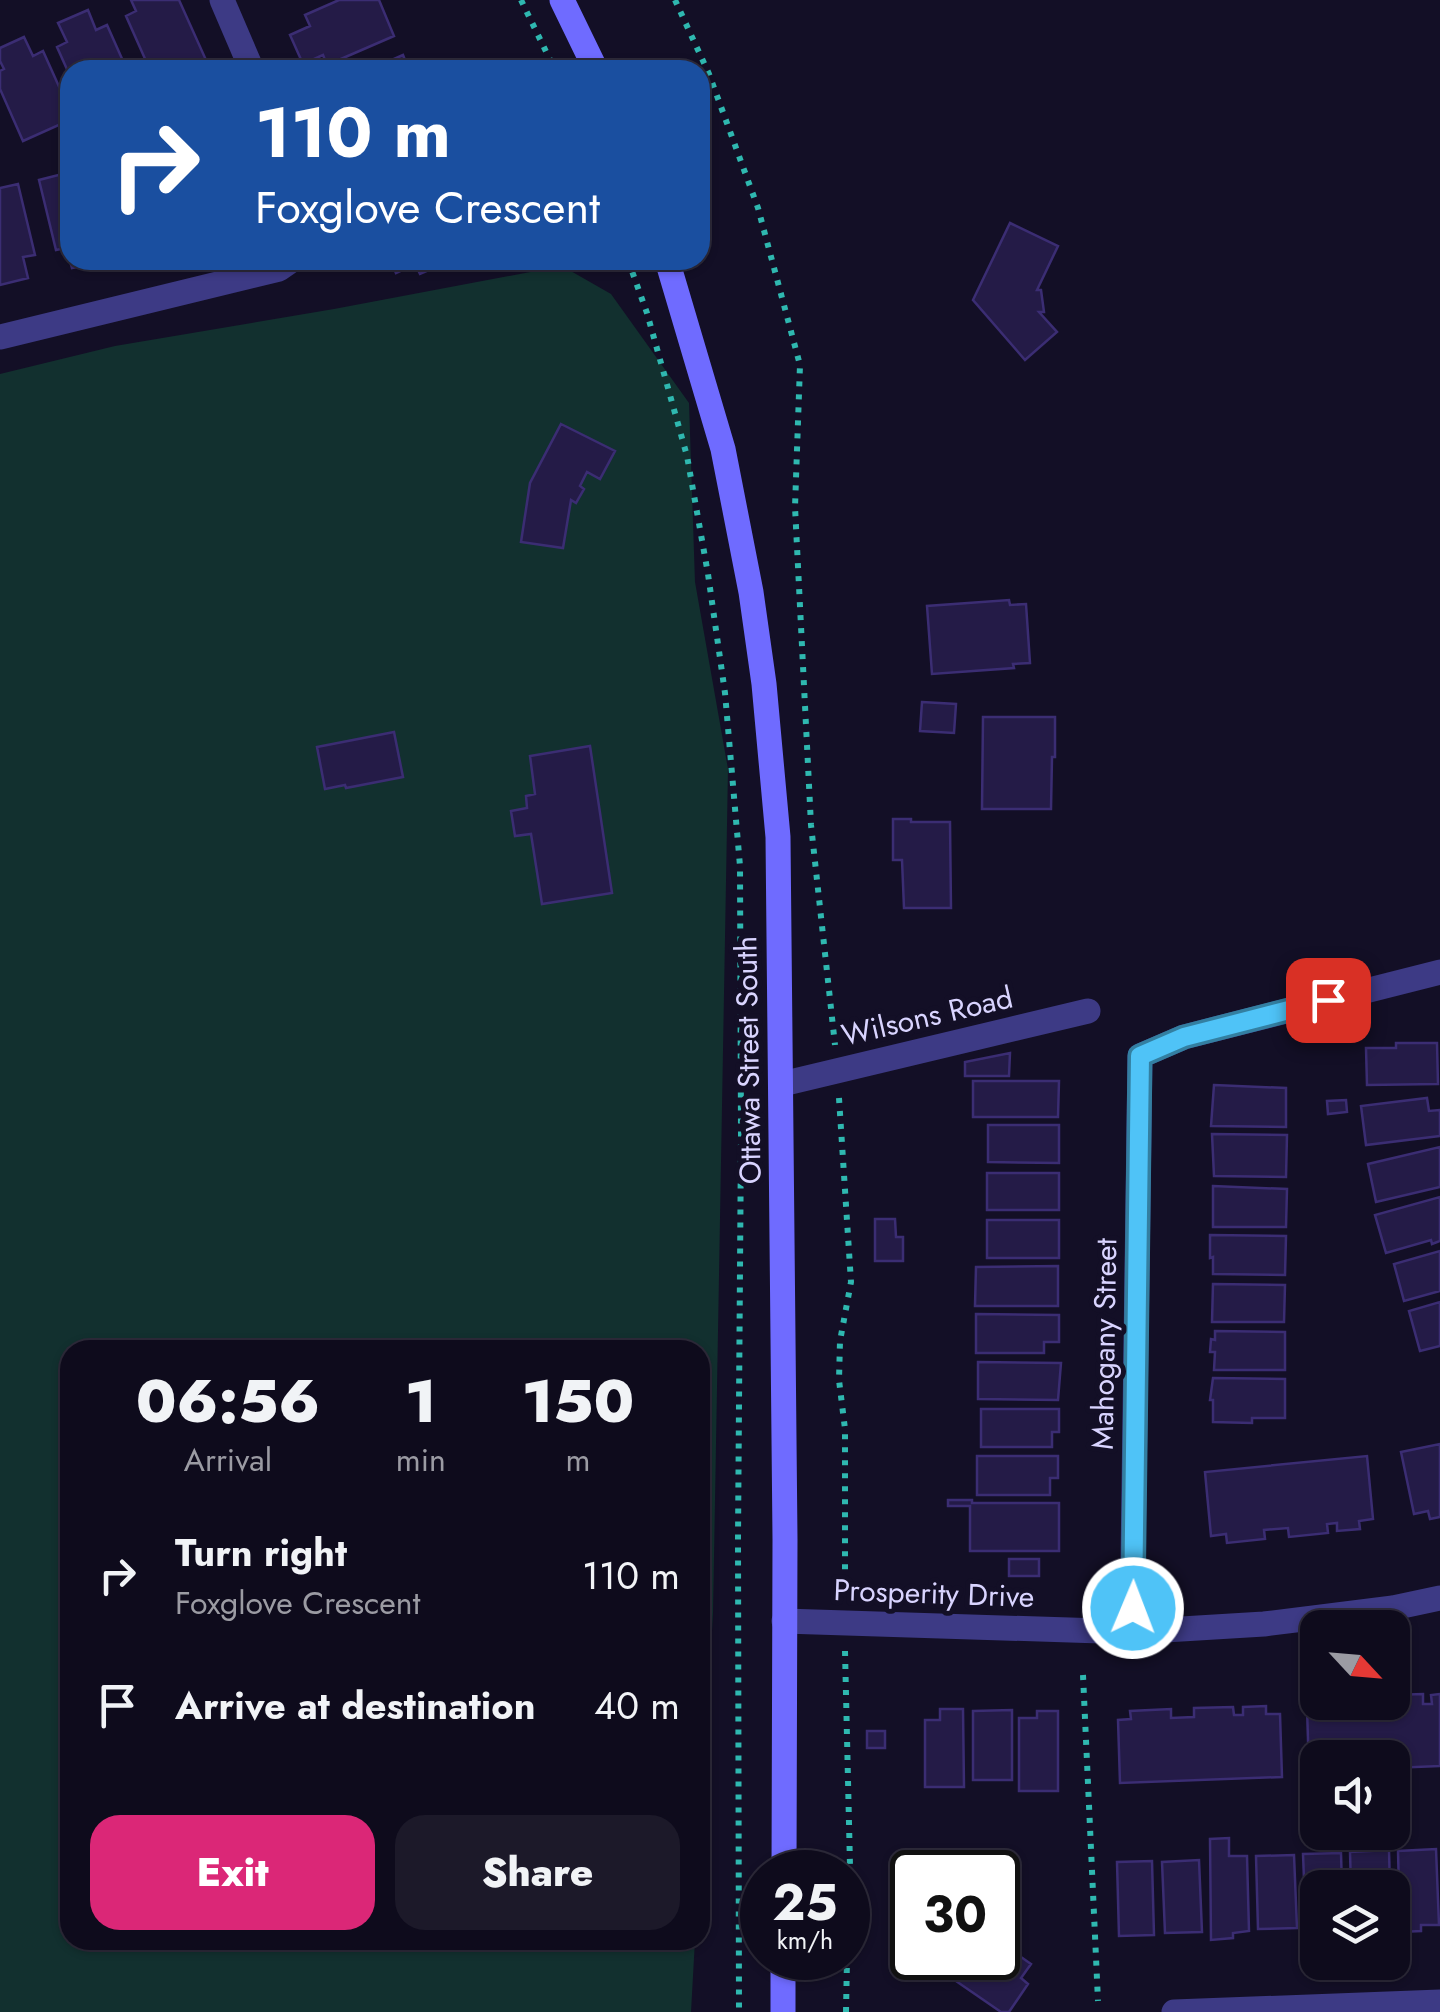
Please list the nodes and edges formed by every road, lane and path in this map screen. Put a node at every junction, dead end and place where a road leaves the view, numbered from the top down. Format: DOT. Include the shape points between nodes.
graph roads {
  1 [pos="222,0"];
  2 [pos="521,0"];
  3 [pos="562,0"];
  4 [pos="248,60"];
  5 [pos="550,60"];
  6 [pos="591,60"];
  7 [pos="275,270"];
  8 [pos="632,270"];
  9 [pos="670,270"];
  10 [pos="0,337"];
  11 [pos="1440,972"];
  12 [pos="1088,1011"];
  13 [pos="782,1084"];
  14 [pos="1440,1598"];
  15 [pos="784,1620"];
  16 [pos="1132,1632"];
  17 [pos="846,1662"];
  18 [pos="1084,1675"];
  19 [pos="784,1850"];
  20 [pos="850,1850"];
  21 [pos="784,1980"];
  22 [pos="847,1980"];
  23 [pos="1098,2001"];
  24 [pos="1440,2002"];
  25 [pos="738,2012"];
  26 [pos="783,2012"];
  27 [pos="846,2012"];
  28 [pos="1174,2012"];
  1 -- 4 [label="street"];
  2 -- 5 [label="path"];
  3 -- 6 [label="main road"];
  7 -- 10 [label="street"];
  8 -- 25 [label="path" via="686,456 708,574 740,866"];
  9 -- 13 [label="main road, Ottawa Street South" via="722,449 752,592 778,837"];
  11 -- 16 [label="street, Mahogany Street" via="1184,1037 1140,1056"];
  12 -- 13 [label="street, Wilsons Road"];
  13 -- 15 [label="main road, Ottawa Street South"];
  14 -- 16 [label="street, Prosperity Drive" via="1264,1624"];
  15 -- 16 [label="street, Prosperity Drive"];
  15 -- 19 [label="main road, Ottawa Street South"];
  17 -- 20 [label="path"];
  18 -- 23 [label="path"];
  21 -- 26 [label="main road"];
  22 -- 27 [label="path"];
  24 -- 28 [label="street"];
}
